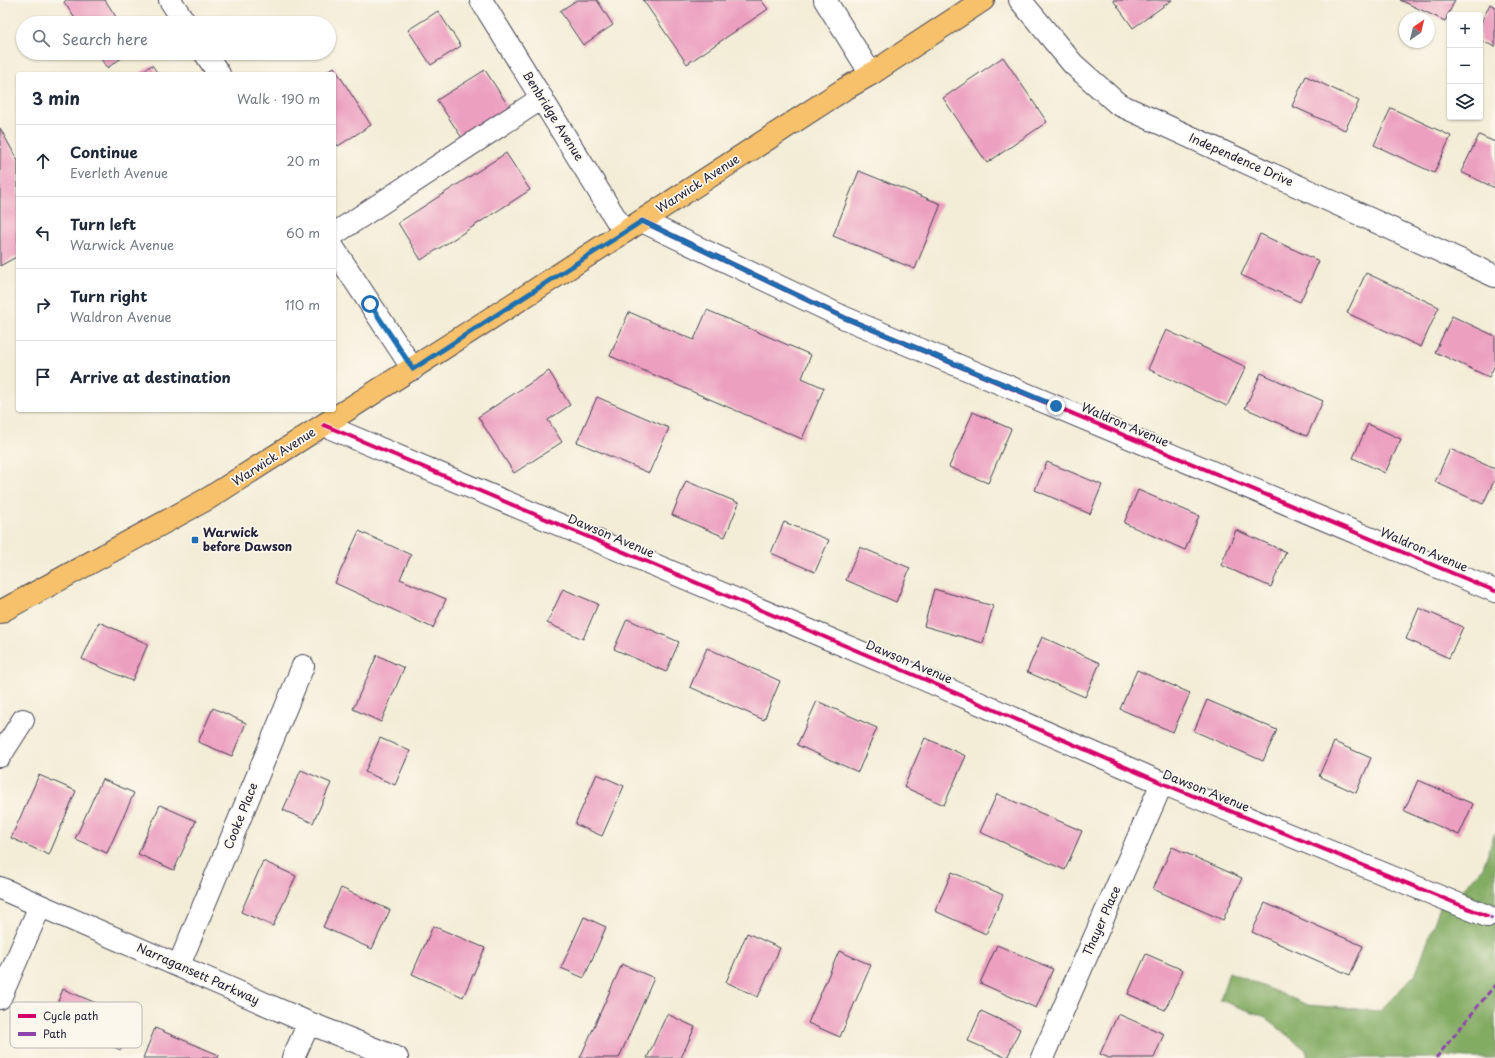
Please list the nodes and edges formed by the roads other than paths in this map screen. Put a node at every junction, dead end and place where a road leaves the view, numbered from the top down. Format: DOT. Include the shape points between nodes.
graph roads {
  1 [pos="170,0"];
  2 [pos="481,0"];
  3 [pos="825,0"];
  4 [pos="983,0"];
  5 [pos="1020,0"];
  6 [pos="180,16"];
  7 [pos="210,60"];
  8 [pos="218,72"];
  9 [pos="871,74"];
  10 [pos="542,98"];
  11 [pos="633,226"];
  12 [pos="336,233"];
  13 [pos="336,252"];
  14 [pos="1495,276"];
  15 [pos="413,369"];
  16 [pos="324,425"];
  17 [pos="1495,591"];
  18 [pos="0,612"];
  19 [pos="303,666"];
  20 [pos="23,720"];
  21 [pos="0,756"];
  22 [pos="1162,784"];
  23 [pos="0,888"];
  24 [pos="40,906"];
  25 [pos="1488,916"];
  26 [pos="179,965"];
  27 [pos="0,998"];
  28 [pos="309,1023"];
  29 [pos="293,1058"];
  30 [pos="397,1058"];
  31 [pos="1042,1058"];
  1 -- 6 [label="street"];
  2 -- 10 [label="street, Benbridge Avenue"];
  3 -- 9 [label="street"];
  4 -- 9 [label="main road, Warwick Avenue"];
  5 -- 14 [label="street, Independence Drive" via="1073,64 1118,104"];
  7 -- 8 [label="street"];
  9 -- 11 [label="main road, Warwick Avenue"];
  10 -- 11 [label="street, Benbridge Avenue"];
  10 -- 12 [label="street"];
  11 -- 15 [label="main road, Warwick Avenue"];
  11 -- 17 [label="street, Waldron Avenue" via="845,318"];
  13 -- 15 [label="street"];
  15 -- 16 [label="main road, Warwick Avenue"];
  16 -- 18 [label="main road, Warwick Avenue" via="209,498"];
  16 -- 22 [label="street, Dawson Avenue" via="919,677"];
  19 -- 26 [label="street, Cooke Place"];
  20 -- 21 [label="street"];
  22 -- 25 [label="street, Dawson Avenue"];
  22 -- 31 [label="street, Thayer Place"];
  23 -- 24 [label="street, Narragansett Parkway"];
  24 -- 26 [label="street, Narragansett Parkway"];
  24 -- 27 [label="street"];
  26 -- 28 [label="street, Narragansett Parkway"];
  28 -- 29 [label="street"];
  28 -- 30 [label="street, Narragansett Parkway"];
}
